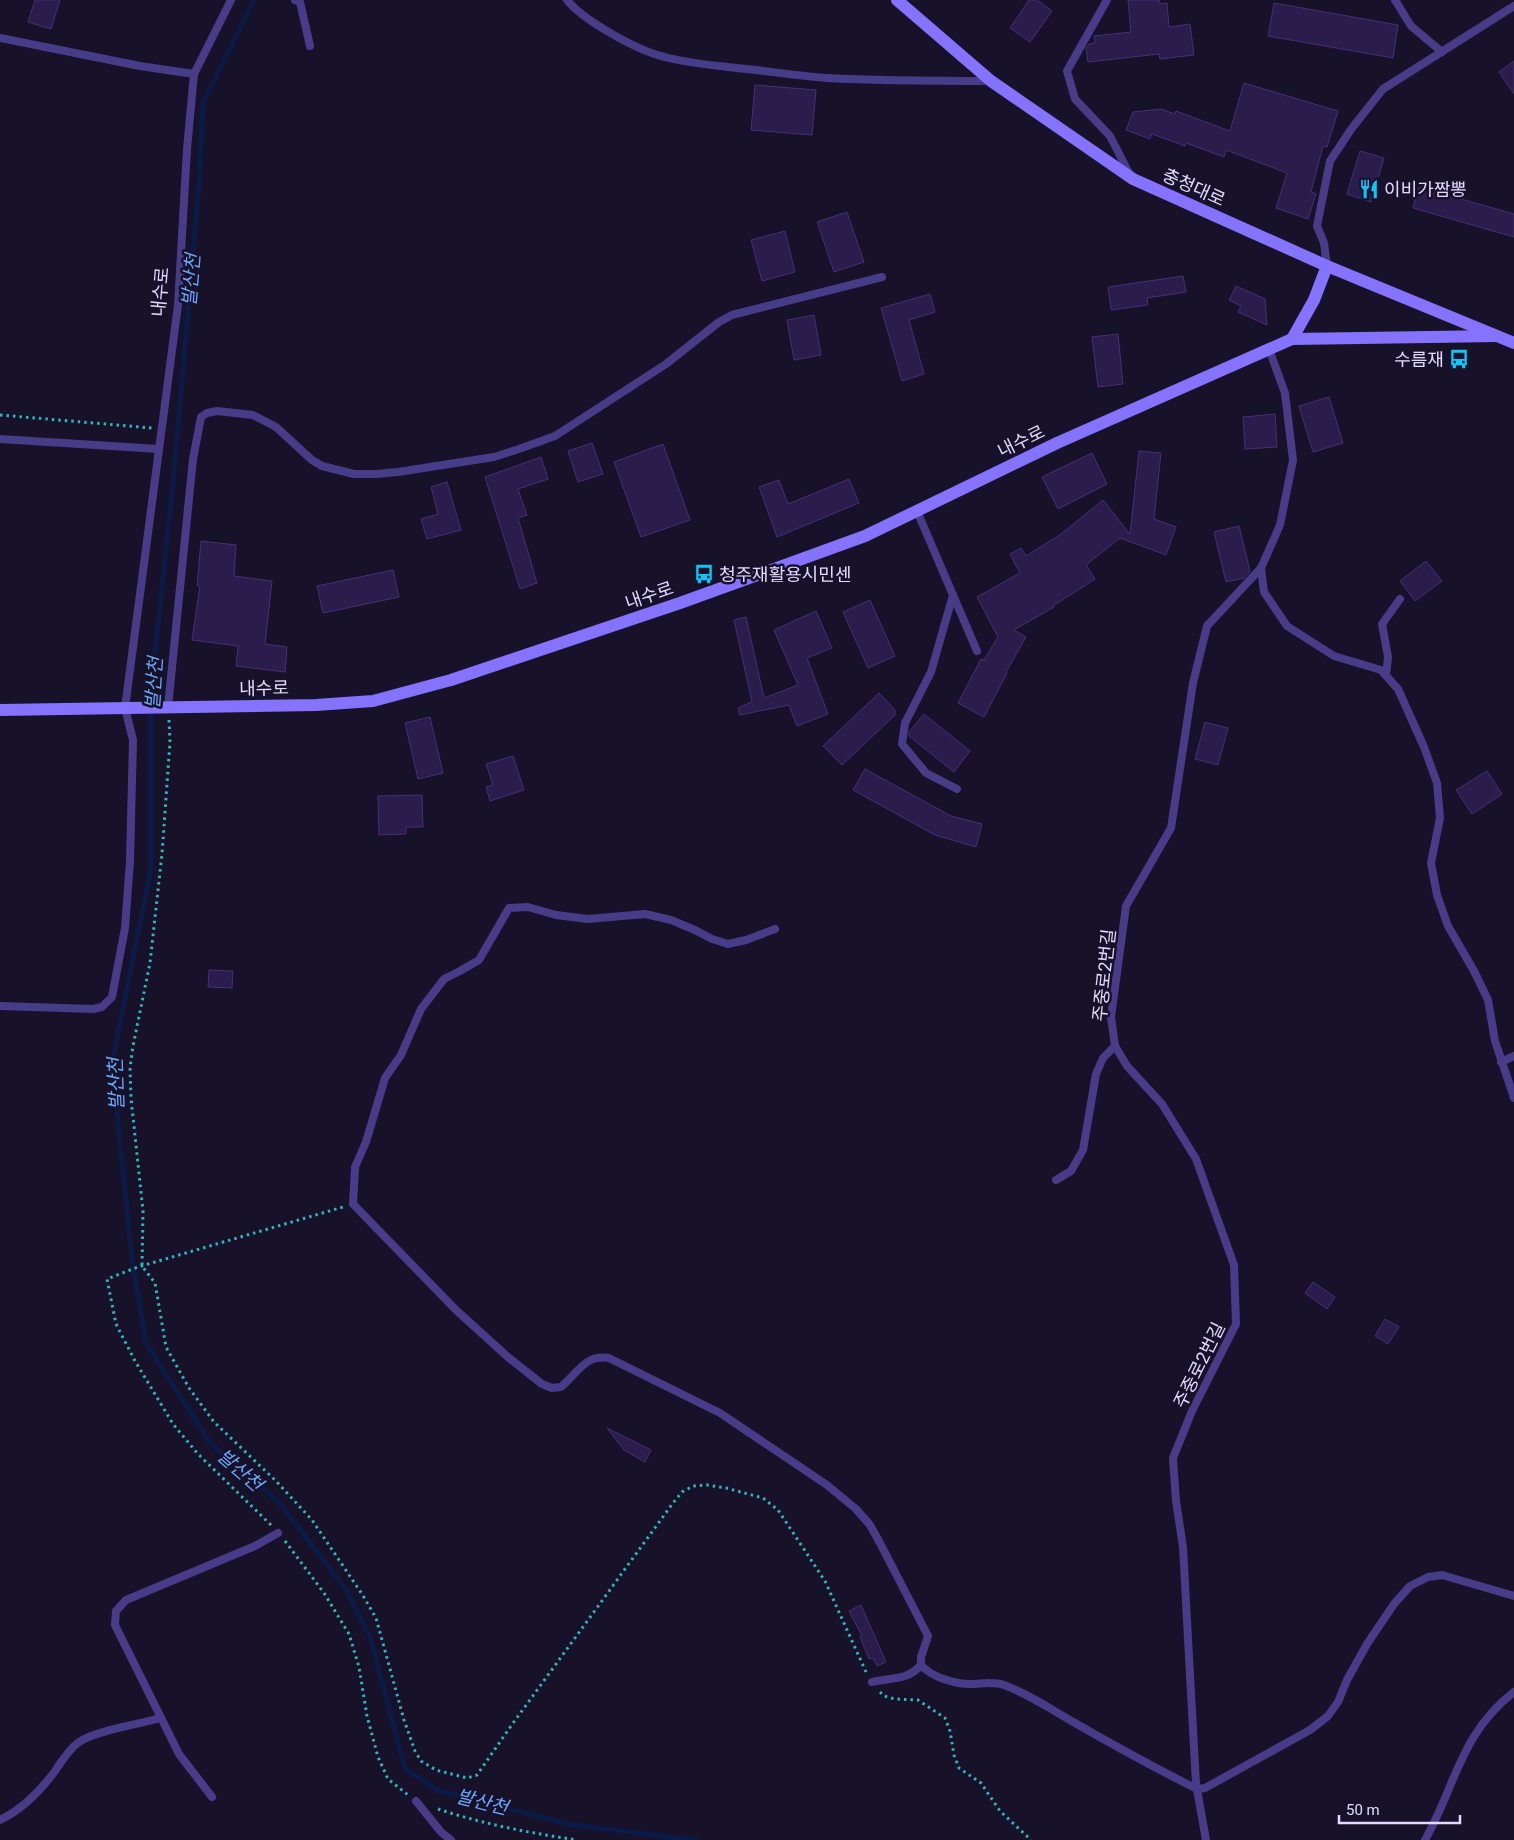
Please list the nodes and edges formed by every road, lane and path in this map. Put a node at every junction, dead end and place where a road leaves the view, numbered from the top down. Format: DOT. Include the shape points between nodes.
graph roads {
  1 [pos="231,0"];
  2 [pos="295,0"];
  3 [pos="567,0"];
  4 [pos="898,0"];
  5 [pos="1107,0"];
  6 [pos="1395,0"];
  7 [pos="1514,6"];
  8 [pos="0,38"];
  9 [pos="310,46"];
  10 [pos="1442,52"];
  11 [pos="194,74"];
  12 [pos="990,81"];
  13 [pos="1133,179"];
  14 [pos="1327,266"];
  15 [pos="882,278"];
  16 [pos="1497,336"];
  17 [pos="1292,339"];
  18 [pos="1514,343"];
  19 [pos="1269,349"];
  20 [pos="0,415"];
  21 [pos="162,429"];
  22 [pos="0,439"];
  23 [pos="160,449"];
  24 [pos="917,511"];
  25 [pos="1261,568"];
  26 [pos="953,595"];
  27 [pos="1400,599"];
  28 [pos="977,651"];
  29 [pos="1386,675"];
  30 [pos="165,707"];
  31 [pos="129,708"];
  32 [pos="0,710"];
  33 [pos="957,789"];
  34 [pos="775,929"];
  35 [pos="0,1006"];
  36 [pos="1115,1046"];
  37 [pos="1514,1056"];
  38 [pos="1501,1062"];
  39 [pos="1514,1098"];
  40 [pos="1056,1180"];
  41 [pos="353,1204"];
  42 [pos="140,1267"];
  43 [pos="278,1532"];
  44 [pos="1514,1596"];
  45 [pos="921,1665"];
  46 [pos="872,1682"];
  47 [pos="1514,1692"];
  48 [pos="160,1718"];
  49 [pos="1197,1789"];
  50 [pos="212,1797"];
  51 [pos="416,1801"];
  52 [pos="0,1820"];
  53 [pos="451,1840"];
  54 [pos="577,1840"];
  55 [pos="1031,1840"];
  56 [pos="1206,1840"];
  57 [pos="1425,1840"];
  1 -- 11 [label="lane"];
  2 -- 9 [label="lane" via="300,2"];
  3 -- 12 [label="lane" via="583,15 635,46 664,57 825,78"];
  4 -- 12 [label="street, 충청대로"];
  5 -- 13 [label="lane" via="1067,71 1075,98 1110,136"];
  6 -- 10 [label="lane" via="1411,26"];
  7 -- 10 [label="lane"];
  8 -- 11 [label="lane"];
  10 -- 14 [label="lane" via="1383,89 1330,161 1317,226 1324,243"];
  11 -- 21 [label="lane, 내수로" via="178,306"];
  12 -- 13 [label="street, 충청대로"];
  13 -- 14 [label="street, 충청대로"];
  14 -- 16 [label="street, 충청대로"];
  14 -- 17 [label="street" via="1314,300"];
  15 -- 30 [label="lane" via="732,315 666,364 555,436 494,456 398,472 354,474 322,466 276,427 254,415 206,413 201,417 193,459"];
  16 -- 17 [label="street"];
  16 -- 18 [label="street, 충청대로"];
  17 -- 19 [label="street, 내수로"];
  19 -- 24 [label="street, 내수로" via="1057,443"];
  19 -- 25 [label="lane, 주중로2번길" via="1285,393 1293,460 1280,525"];
  20 -- 21 [label="path"];
  21 -- 23 [label="lane, 내수로"];
  22 -- 23 [label="lane"];
  23 -- 31 [label="lane, 내수로"];
  24 -- 26 [label="lane"];
  24 -- 30 [label="street, 내수로" via="865,536 680,603 451,680 373,701"];
  25 -- 29 [label="lane" via="1264,592 1287,626 1334,656 1381,670"];
  25 -- 36 [label="lane, 주중로2번길" via="1207,626 1193,683 1170,828 1126,906 1111,1016"];
  26 -- 28 [label="lane"];
  26 -- 33 [label="lane" via="932,672 905,722 902,744 926,773"];
  27 -- 29 [label="lane" via="1382,624 1388,657"];
  29 -- 38 [label="lane" via="1398,689 1437,783 1440,818 1431,862 1437,895 1448,926 1488,1000"];
  30 -- 31 [label="street, 내수로"];
  30 -- 42 [label="path" via="170,742 162,854 150,963 130,1068 144,1211"];
  31 -- 32 [label="street, 내수로"];
  31 -- 35 [label="lane" via="133,740 130,860 125,928 112,997 102,1008 93,1009"];
  34 -- 41 [label="lane" via="728,944 671,920 645,914 588,919 528,907 509,908 479,960 444,978 421,1009 401,1055 385,1078 355,1167"];
  36 -- 40 [label="lane" via="1103,1058 1096,1074 1083,1150 1071,1171"];
  36 -- 49 [label="lane, 주중로2번길" via="1127,1066 1162,1104 1196,1160 1234,1265 1236,1324 1192,1411 1174,1458 1183,1547"];
  37 -- 38 [label="lane"];
  38 -- 39 [label="lane"];
  41 -- 42 [label="path"];
  41 -- 45 [label="lane" via="456,1310 542,1384 561,1387 587,1362 600,1357 609,1358 720,1413 827,1484 870,1525 924,1625 928,1636"];
  42 -- 43 [label="path" via="107,1279 116,1324 135,1361 169,1417 198,1454"];
  42 -- 46 [label="path" via="155,1283 166,1347 189,1388 214,1422 276,1480 312,1520 362,1594 376,1618 415,1751 421,1761 436,1770 467,1778 477,1775 673,1503 682,1492 693,1486 726,1488 763,1498 778,1510 826,1581"];
  43 -- 48 [label="lane" via="255,1546 126,1600 116,1610 115,1625"];
  43 -- 51 [label="path" via="349,1634 378,1757 388,1779"];
  44 -- 49 [label="lane" via="1442,1575 1428,1577 1410,1586 1368,1644 1328,1716 1310,1730 1206,1788"];
  45 -- 46 [label="lane" via="914,1674 903,1678"];
  45 -- 49 [label="lane" via="943,1678 969,1684 1003,1684"];
  46 -- 55 [label="path" via="884,1696 918,1700 945,1718 959,1768 982,1783 1000,1811"];
  47 -- 57 [label="lane" via="1498,1705 1468,1745"];
  48 -- 50 [label="lane" via="179,1754"];
  48 -- 52 [label="lane" via="80,1741 36,1794"];
  49 -- 56 [label="lane, 주중로2번길"];
  51 -- 53 [label="lane"];
  51 -- 54 [label="path" via="512,1829"];
}
